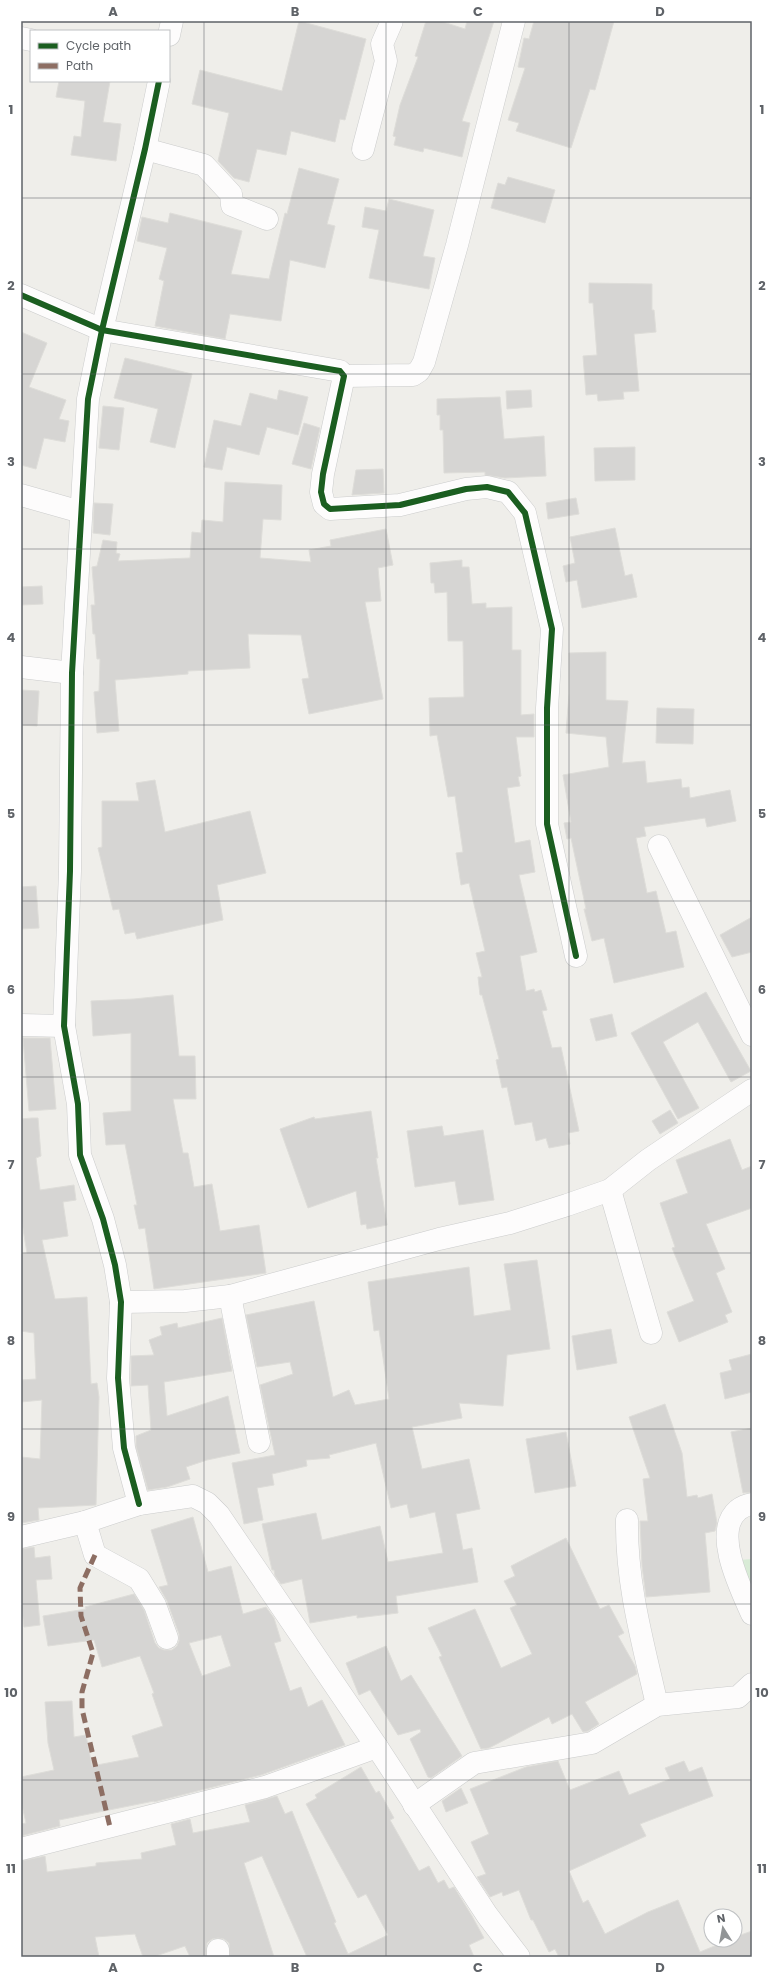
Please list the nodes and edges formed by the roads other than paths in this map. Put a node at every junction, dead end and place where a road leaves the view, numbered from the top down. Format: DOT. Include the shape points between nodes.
graph roads {
  1 [pos="392,21"];
  2 [pos="514,21"];
  3 [pos="159,82"];
  4 [pos="145,149"];
  5 [pos="363,149"];
  6 [pos="267,219"];
  7 [pos="21,295"];
  8 [pos="102,330"];
  9 [pos="344,376"];
  10 [pos="21,495"];
  11 [pos="80,512"];
  12 [pos="21,667"];
  13 [pos="72,672"];
  14 [pos="659,846"];
  15 [pos="576,956"];
  16 [pos="21,1025"];
  17 [pos="64,1026"];
  18 [pos="752,1035"];
  19 [pos="752,1090"];
  20 [pos="610,1190"];
  21 [pos="230,1296"];
  22 [pos="121,1302"];
  23 [pos="651,1333"];
  24 [pos="259,1442"];
  25 [pos="139,1504"];
  26 [pos="752,1504"];
  27 [pos="627,1520"];
  28 [pos="84,1522"];
  29 [pos="21,1537"];
  30 [pos="752,1614"];
  31 [pos="167,1638"];
  32 [pos="752,1684"];
  33 [pos="657,1706"];
  34 [pos="377,1747"];
  35 [pos="414,1805"];
  36 [pos="21,1849"];
  37 [pos="519,1957"];
  1 -- 5 [label="street" via="382,44 386,61"];
  2 -- 9 [label="street" via="457,245 424,362 413,375"];
  3 -- 4 [label="street"];
  4 -- 6 [label="street" via="204,165 231,194 232,205"];
  4 -- 8 [label="street"];
  7 -- 8 [label="street"];
  8 -- 9 [label="street" via="340,371"];
  8 -- 11 [label="street" via="88,399"];
  9 -- 15 [label="street" via="321,492 324,504 330,509 400,505 487,486 508,492 525,513 552,629 547,724 547,824"];
  10 -- 11 [label="street"];
  11 -- 13 [label="street"];
  12 -- 13 [label="street"];
  13 -- 17 [label="street" via="70,871"];
  14 -- 18 [label="street"];
  16 -- 17 [label="street"];
  17 -- 22 [label="street" via="78,1104 80,1155 103,1219"];
  19 -- 20 [label="street" via="648,1160"];
  20 -- 21 [label="street" via="510,1223 439,1239"];
  20 -- 23 [label="street"];
  21 -- 22 [label="street" via="185,1301"];
  21 -- 24 [label="street"];
  22 -- 25 [label="street" via="118,1378 124,1448"];
  25 -- 28 [label="street"];
  25 -- 34 [label="street" via="193,1496 207,1503 219,1515"];
  26 -- 30 [label="street" via="745,1505 734,1514 728,1524 728,1536 733,1570"];
  27 -- 33 [label="street" via="627,1553 632,1591"];
  28 -- 29 [label="street"];
  28 -- 31 [label="street" via="95,1554 139,1579 155,1605"];
  32 -- 33 [label="street" via="738,1697"];
  33 -- 35 [label="street" via="592,1743 474,1764"];
  34 -- 35 [label="street"];
  34 -- 36 [label="street" via="265,1787"];
  35 -- 37 [label="street" via="487,1915"];
}
